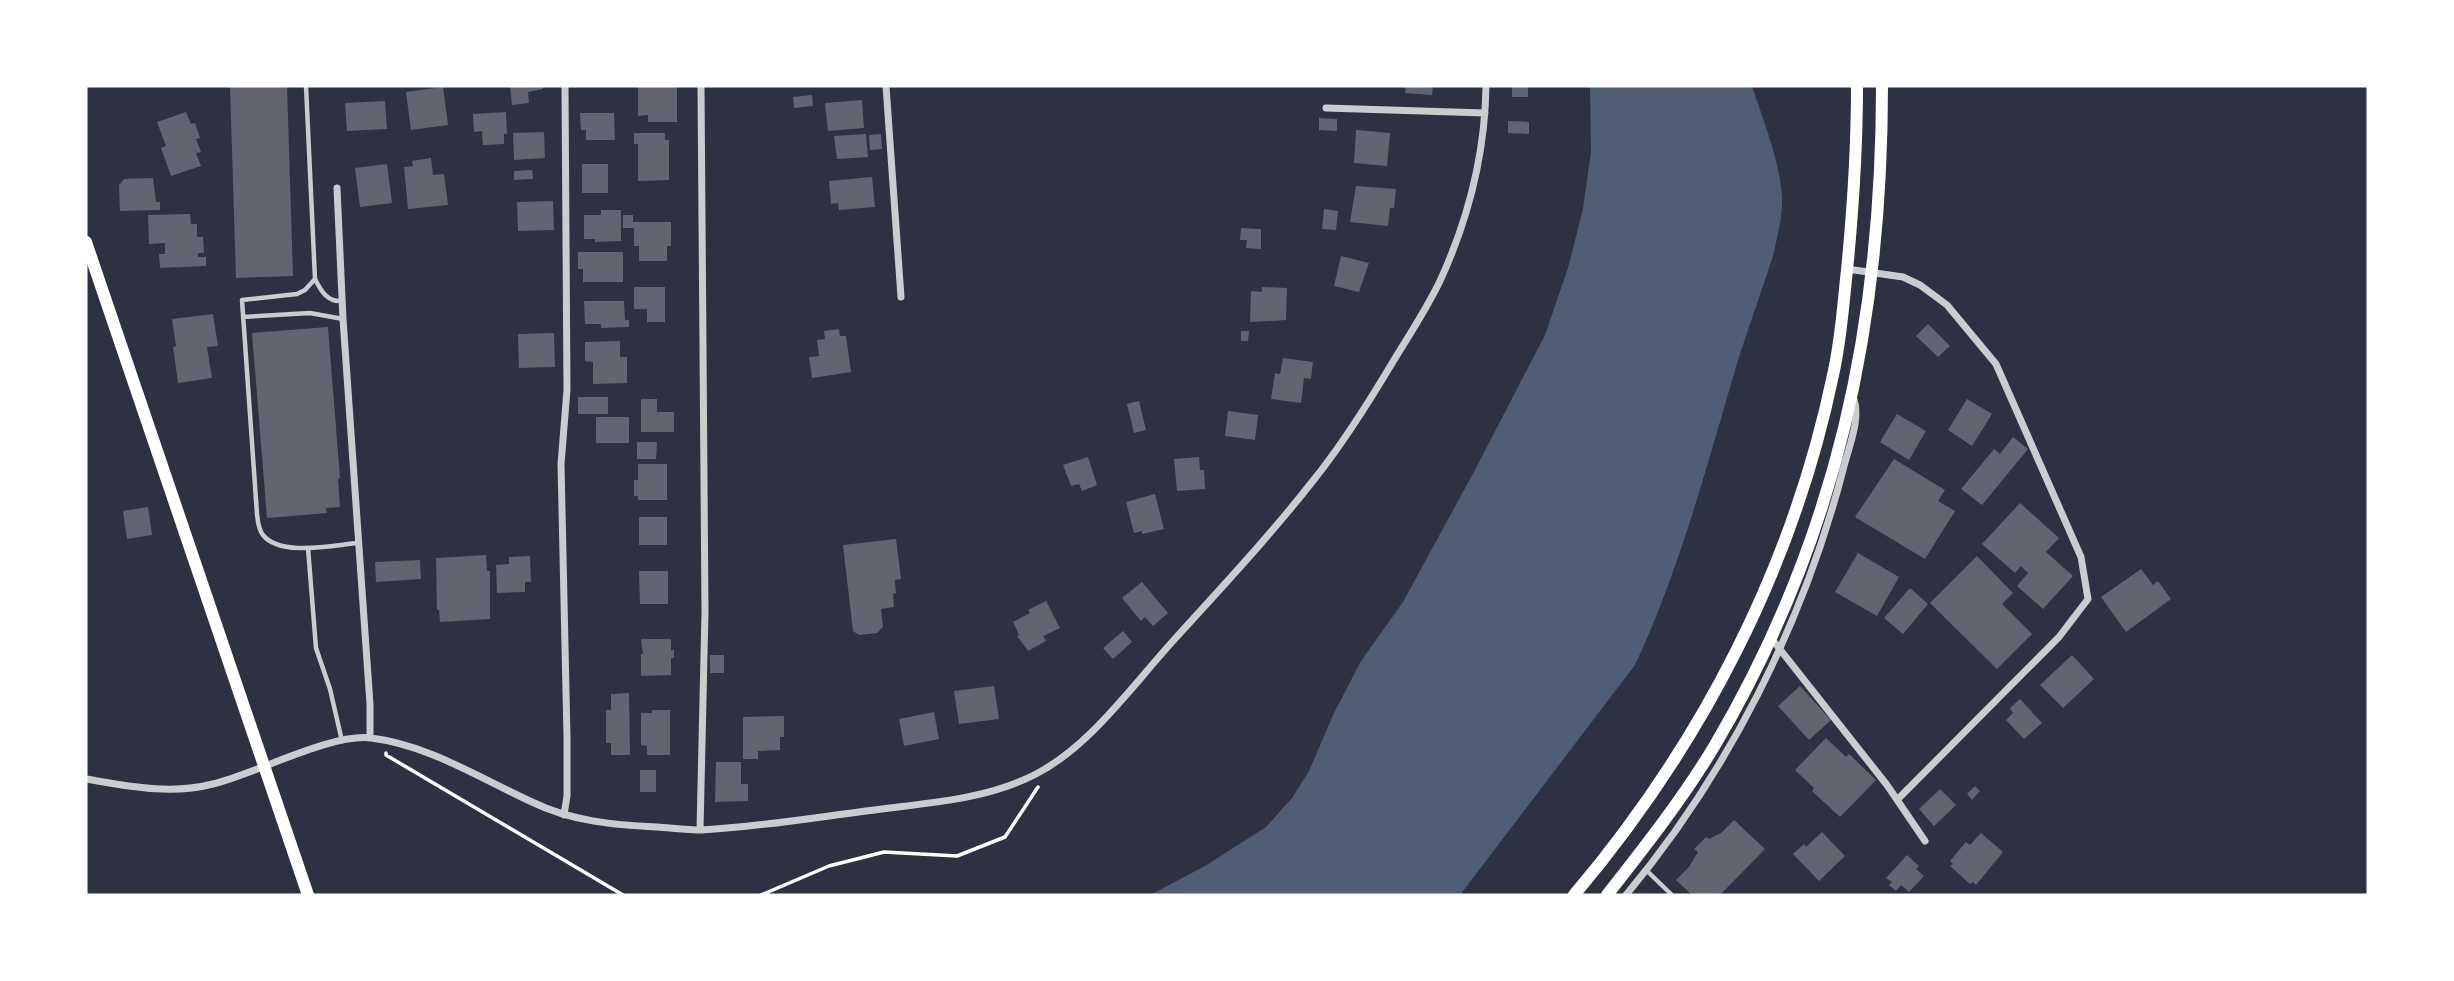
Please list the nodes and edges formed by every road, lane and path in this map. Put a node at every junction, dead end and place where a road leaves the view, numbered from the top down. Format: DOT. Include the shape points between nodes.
graph roads {
  1 [pos="306,86"];
  2 [pos="565,86"];
  3 [pos="701,86"];
  4 [pos="886,86"];
  5 [pos="1486,86"];
  6 [pos="1857,86"];
  7 [pos="1882,86"];
  8 [pos="1326,108"];
  9 [pos="1485,113"];
  10 [pos="337,188"];
  11 [pos="86,242"];
  12 [pos="1847,269"];
  13 [pos="1872,272"];
  14 [pos="315,279"];
  15 [pos="901,297"];
  16 [pos="342,301"];
  17 [pos="243,317"];
  18 [pos="343,319"];
  19 [pos="1853,396"];
  20 [pos="358,542"];
  21 [pos="308,548"];
  22 [pos="1771,638"];
  23 [pos="1779,650"];
  24 [pos="370,738"];
  25 [pos="342,741"];
  26 [pos="386,741"];
  27 [pos="265,767"];
  28 [pos="1045,769"];
  29 [pos="86,779"];
  30 [pos="1897,800"];
  31 [pos="564,815"];
  32 [pos="700,830"];
  33 [pos="1925,841"];
  34 [pos="1646,870"];
  35 [pos="305,889"];
  36 [pos="623,895"];
  37 [pos="761,895"];
  38 [pos="1574,895"];
  39 [pos="1607,895"];
  40 [pos="1626,895"];
  41 [pos="1672,895"];
  1 -- 14 [label="lane"];
  2 -- 31 [label="street"];
  3 -- 32 [label="street" via="705,612"];
  4 -- 15 [label="street"];
  5 -- 9 [label="street"];
  6 -- 12 [label="main road"];
  7 -- 13 [label="main road"];
  8 -- 9 [label="street"];
  9 -- 28 [label="street" via="1471,193 1441,279 1342,442 1273,530 1093,729"];
  10 -- 16 [label="street"];
  11 -- 27 [label="main road"];
  12 -- 13 [label="street"];
  12 -- 38 [label="main road" via="1841,332 1825,412 1764,592 1721,682 1673,764"];
  13 -- 19 [label="main road"];
  13 -- 30 [label="street" via="1903,277 1930,291 1996,364 2081,557 2088,598 2060,637"];
  14 -- 16 [label="lane" via="329,299"];
  14 -- 17 [label="lane" via="297,294 242,300"];
  16 -- 18 [label="street"];
  17 -- 18 [label="lane" via="310,313"];
  17 -- 21 [label="lane" via="259,528 270,542"];
  18 -- 20 [label="street"];
  19 -- 22 [label="main road" via="1820,517"];
  19 -- 23 [label="street" via="1855,420 1834,502"];
  20 -- 21 [label="lane"];
  20 -- 24 [label="street"];
  21 -- 25 [label="lane" via="316,648"];
  22 -- 23 [label="street"];
  22 -- 39 [label="main road" via="1708,757"];
  23 -- 30 [label="street"];
  23 -- 34 [label="street" via="1718,765"];
  24 -- 25 [label="street"];
  24 -- 26 [label="street"];
  25 -- 27 [label="street"];
  26 -- 31 [label="street" via="442,758"];
  26 -- 36 [label="path" via="386,755"];
  27 -- 29 [label="street" via="215,784 176,790"];
  27 -- 35 [label="main road"];
  28 -- 32 [label="street" via="966,797"];
  28 -- 37 [label="path" via="1037,790 1005,837 957,856 884,852 829,866"];
  30 -- 33 [label="street"];
  31 -- 32 [label="street" via="617,825"];
  34 -- 40 [label="street"];
  34 -- 41 [label="lane"];
}
